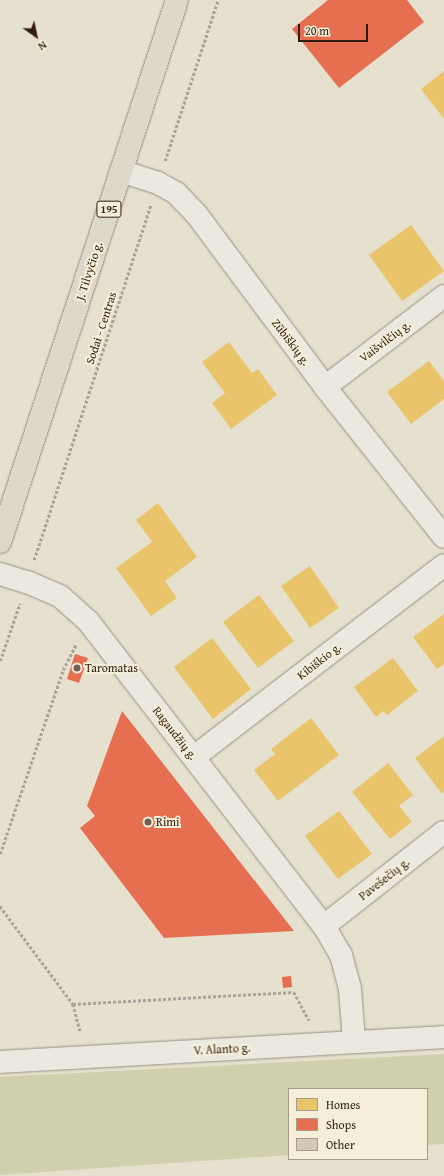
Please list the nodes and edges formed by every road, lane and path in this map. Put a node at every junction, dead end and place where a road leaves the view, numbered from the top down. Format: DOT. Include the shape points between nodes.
graph roads {
  1 [pos="177,0"];
  2 [pos="218,0"];
  3 [pos="121,172"];
  4 [pos="158,183"];
  5 [pos="444,296"];
  6 [pos="325,386"];
  7 [pos="444,538"];
  8 [pos="0,542"];
  9 [pos="444,565"];
  10 [pos="0,574"];
  11 [pos="27,582"];
  12 [pos="88,621"];
  13 [pos="0,661"];
  14 [pos="194,757"];
  15 [pos="444,832"];
  16 [pos="0,854"];
  17 [pos="0,906"];
  18 [pos="324,926"];
  19 [pos="73,1004"];
  20 [pos="309,1020"];
  21 [pos="80,1031"];
  22 [pos="444,1037"];
  23 [pos="354,1041"];
  24 [pos="0,1062"];
  1 -- 3 [label="main road, J. Tilvyčio g. / 195"];
  2 -- 4 [label="path, Sodai - Centras"];
  3 -- 4 [label="street, Zūbiškių g."];
  3 -- 8 [label="main road, J. Tilvyčio g. / 195"];
  4 -- 6 [label="street, Zūbiškių g." via="176,193 197,215"];
  4 -- 11 [label="path, Sodai - Centras"];
  5 -- 6 [label="street, Vaišvilčių g."];
  6 -- 7 [label="street, Zūbiškių g."];
  9 -- 14 [label="street, Kibiškio g."];
  10 -- 11 [label="street, Ragaudžių g."];
  11 -- 12 [label="street, Ragaudžių g." via="60,596"];
  11 -- 13 [label="path, Sodai - Centras"];
  12 -- 14 [label="street, Ragaudžių g."];
  12 -- 16 [label="path" via="63,670"];
  14 -- 18 [label="street, Ragaudžių g."];
  15 -- 18 [label="street, Pavešečių g."];
  17 -- 19 [label="path"];
  18 -- 23 [label="street, Ragaudžių g." via="341,955 350,989"];
  19 -- 20 [label="path" via="294,992"];
  19 -- 21 [label="path"];
  22 -- 23 [label="street, V. Alanto g."];
  23 -- 24 [label="street, V. Alanto g."];
}
